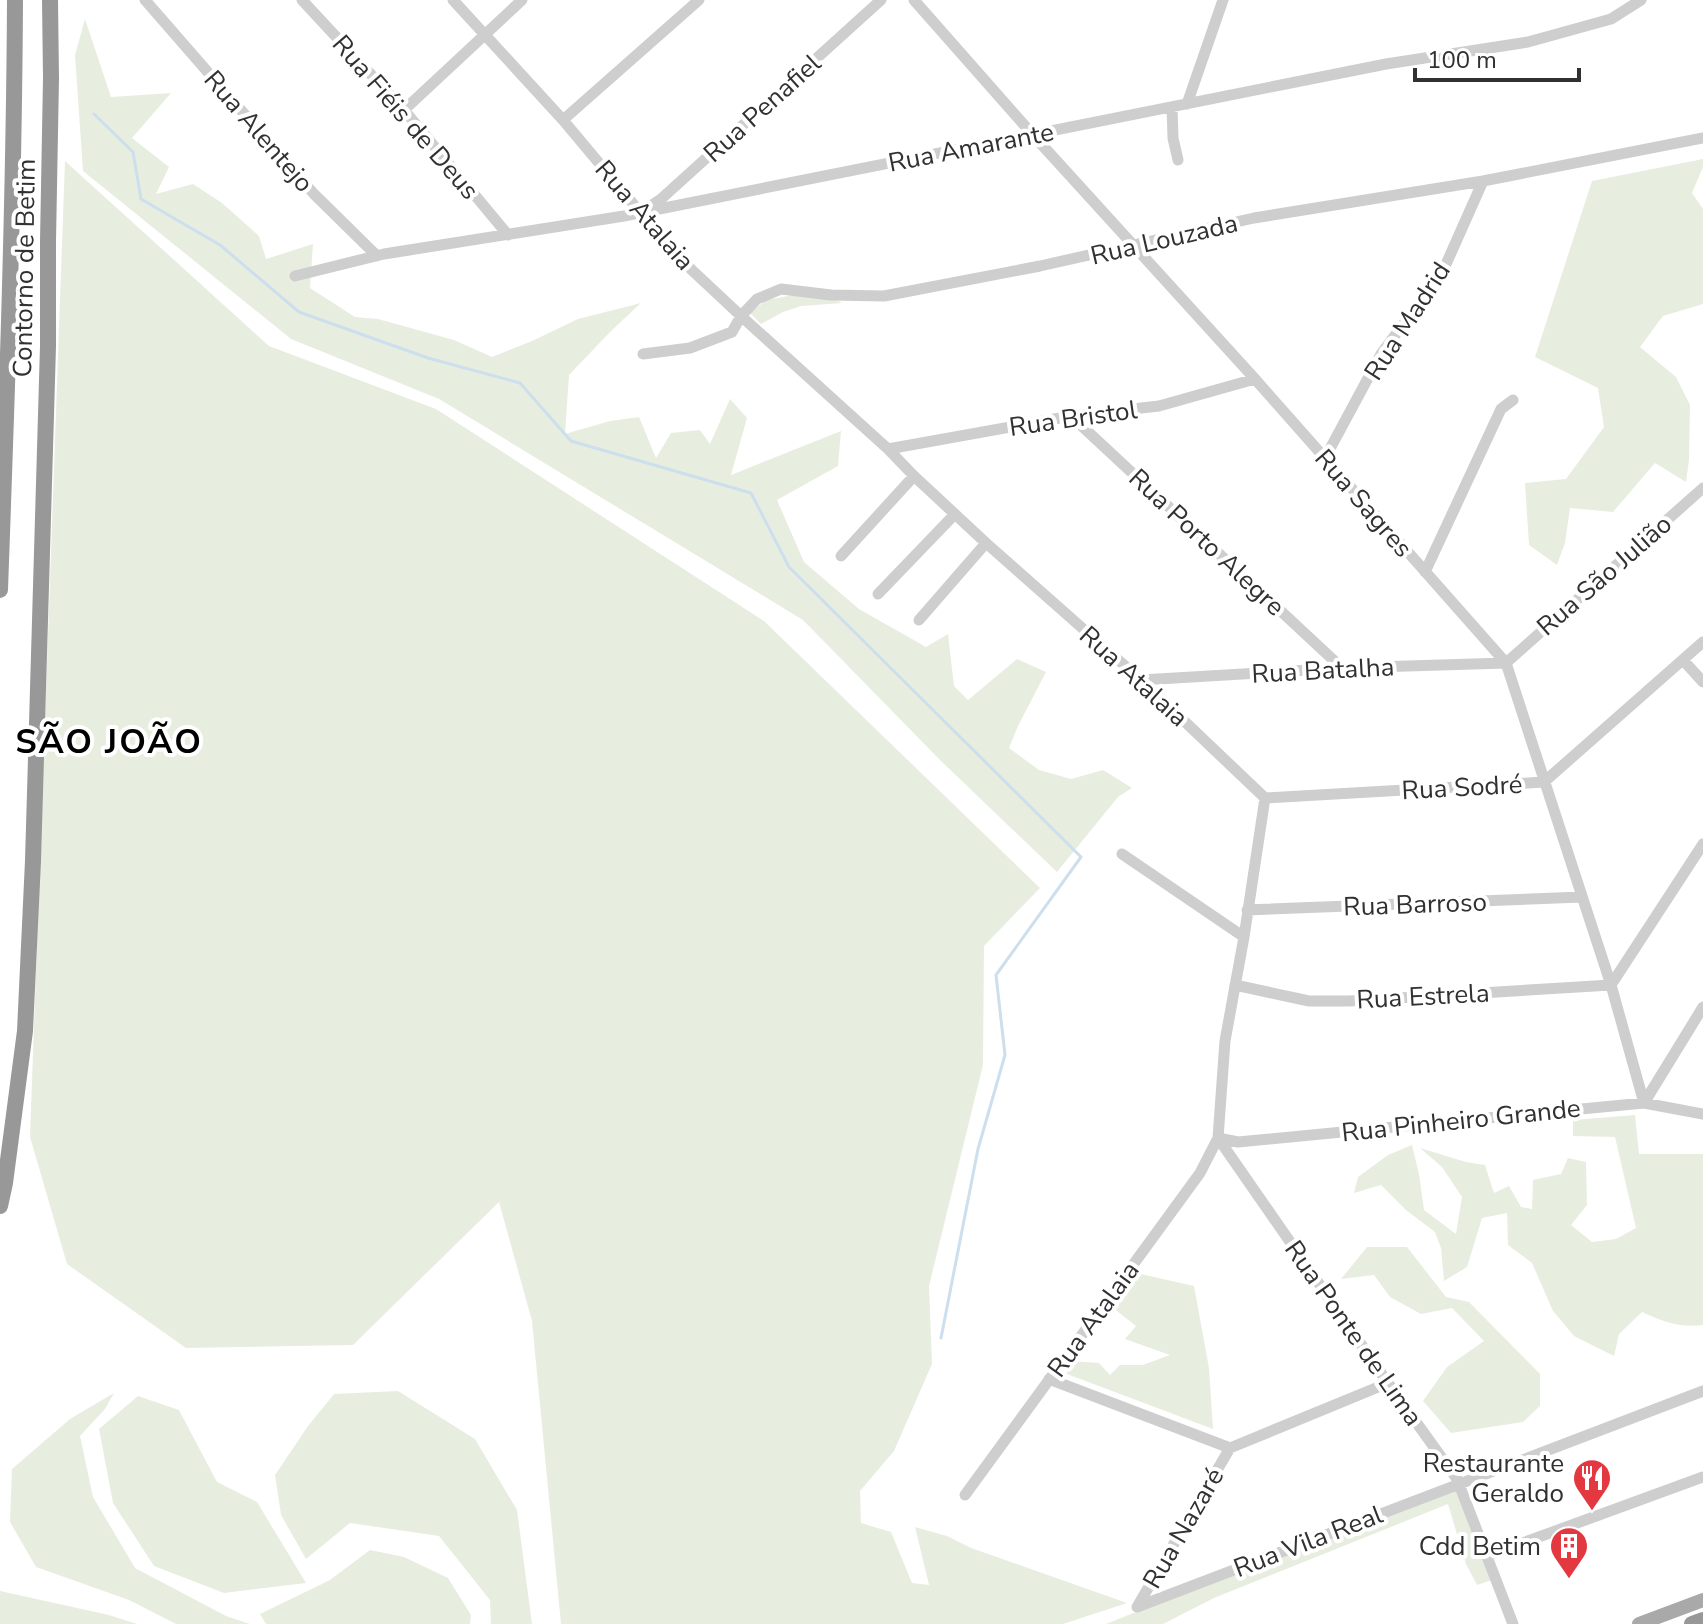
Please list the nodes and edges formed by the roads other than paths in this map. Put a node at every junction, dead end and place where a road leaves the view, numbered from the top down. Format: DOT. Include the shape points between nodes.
graph roads {
  1 [pos="15,0"];
  2 [pos="50,0"];
  3 [pos="145,0"];
  4 [pos="302,0"];
  5 [pos="453,0"];
  6 [pos="522,0"];
  7 [pos="699,0"];
  8 [pos="881,0"];
  9 [pos="914,0"];
  10 [pos="1641,0"];
  11 [pos="1222,1"];
  12 [pos="484,35"];
  13 [pos="1187,104"];
  14 [pos="1172,107"];
  15 [pos="404,110"];
  16 [pos="563,120"];
  17 [pos="1033,135"];
  18 [pos="1703,138"];
  19 [pos="1178,160"];
  20 [pos="1483,181"];
  21 [pos="640,212"];
  22 [pos="508,235"];
  23 [pos="1133,246"];
  24 [pos="377,256"];
  25 [pos="295,276"];
  26 [pos="741,316"];
  27 [pos="643,354"];
  28 [pos="1255,379"];
  29 [pos="1513,400"];
  30 [pos="1071,416"];
  31 [pos="888,449"];
  32 [pos="1325,458"];
  33 [pos="914,476"];
  34 [pos="1703,488"];
  35 [pos="955,514"];
  36 [pos="986,543"];
  37 [pos="841,556"];
  38 [pos="1425,572"];
  39 [pos="0,590"];
  40 [pos="878,594"];
  41 [pos="919,620"];
  42 [pos="1703,642"];
  43 [pos="1683,660"];
  44 [pos="1506,663"];
  45 [pos="1342,668"];
  46 [pos="1141,680"];
  47 [pos="1703,682"];
  48 [pos="1544,782"];
  49 [pos="1265,798"];
  50 [pos="1703,844"];
  51 [pos="1122,854"];
  52 [pos="1582,897"];
  53 [pos="1247,910"];
  54 [pos="1244,937"];
  55 [pos="1235,985"];
  56 [pos="1611,985"];
  57 [pos="1703,1007"];
  58 [pos="1644,1103"];
  59 [pos="1703,1114"];
  60 [pos="1218,1138"];
  61 [pos="0,1206"];
  62 [pos="1049,1379"];
  63 [pos="1388,1383"];
  64 [pos="1703,1391"];
  65 [pos="1230,1448"];
  66 [pos="1703,1477"];
  67 [pos="1459,1483"];
  68 [pos="965,1495"];
  69 [pos="1487,1556"];
  70 [pos="1703,1600"];
  71 [pos="1137,1607"];
  72 [pos="1703,1620"];
  73 [pos="1513,1624"];
  74 [pos="1639,1624"];
  75 [pos="1692,1624"];
  1 -- 39 [label="highway, Contorno de Betim"];
  2 -- 61 [label="highway, Contorno de Betim" via="48,346 32,877 25,1031"];
  3 -- 24 [label="street, Rua Alentejo" via="314,194"];
  4 -- 15 [label="street, Rua Fiéis de Deus"];
  5 -- 12 [label="street, Rua Atalaia"];
  6 -- 12 [label="street"];
  7 -- 16 [label="street"];
  8 -- 21 [label="street, Rua Penafiel" via="661,199"];
  9 -- 17 [label="street, Rua Sagres"];
  10 -- 13 [label="street, Rua Amarante" via="1611,19 1528,42"];
  11 -- 13 [label="street"];
  12 -- 15 [label="street"];
  12 -- 16 [label="street, Rua Atalaia"];
  13 -- 14 [label="street, Rua Amarante"];
  14 -- 17 [label="street, Rua Amarante"];
  14 -- 19 [label="street"];
  15 -- 22 [label="street, Rua Fiéis de Deus"];
  16 -- 21 [label="street, Rua Atalaia"];
  17 -- 21 [label="street, Rua Amarante"];
  17 -- 23 [label="street, Rua Sagres"];
  18 -- 20 [label="street, Rua Louzada"];
  20 -- 23 [label="street, Rua Louzada" via="1254,218"];
  20 -- 32 [label="street, Rua Madrid" via="1443,271 1381,354"];
  21 -- 22 [label="street, Rua Amarante"];
  21 -- 26 [label="street, Rua Atalaia" via="663,243"];
  22 -- 24 [label="street, Rua Amarante"];
  23 -- 26 [label="street, Rua Louzada" via="884,296 781,289 757,299"];
  23 -- 28 [label="street, Rua Sagres"];
  24 -- 25 [label="street, Rua Amarante"];
  26 -- 27 [label="street, Rua Louzada" via="732,332 690,348"];
  26 -- 31 [label="street, Rua Atalaia"];
  28 -- 30 [label="street, Rua Bristol" via="1159,406"];
  28 -- 32 [label="street, Rua Sagres"];
  29 -- 38 [label="street" via="1501,409"];
  30 -- 31 [label="street, Rua Bristol"];
  30 -- 45 [label="street, Rua Porto Alegre"];
  31 -- 33 [label="street, Rua Atalaia"];
  32 -- 38 [label="street, Rua Sagres"];
  33 -- 35 [label="street, Rua Atalaia"];
  33 -- 37 [label="street"];
  34 -- 44 [label="street, Rua São Julião"];
  35 -- 36 [label="street, Rua Atalaia"];
  35 -- 40 [label="street"];
  36 -- 41 [label="street"];
  36 -- 46 [label="street, Rua Atalaia"];
  38 -- 44 [label="street, Rua Sagres"];
  42 -- 43 [label="street, Rua Sodré"];
  43 -- 47 [label="street"];
  43 -- 48 [label="street, Rua Sodré"];
  44 -- 45 [label="street, Rua Batalha"];
  44 -- 48 [label="street, Rua Sagres"];
  45 -- 46 [label="street, Rua Batalha"];
  46 -- 49 [label="street, Rua Atalaia"];
  48 -- 49 [label="street, Rua Sodré"];
  48 -- 52 [label="street, Rua Sagres"];
  49 -- 53 [label="street, Rua Atalaia"];
  50 -- 56 [label="street"];
  51 -- 54 [label="street"];
  52 -- 53 [label="street, Rua Barroso"];
  52 -- 56 [label="street, Rua Sagres"];
  53 -- 54 [label="street, Rua Atalaia"];
  54 -- 55 [label="street, Rua Atalaia"];
  55 -- 56 [label="street, Rua Estrela" via="1309,1001 1349,1001"];
  55 -- 60 [label="street, Rua Atalaia"];
  56 -- 58 [label="street, Rua Sagres"];
  57 -- 58 [label="street"];
  58 -- 59 [label="street, Rua Pinheiro Grande"];
  58 -- 60 [label="street, Rua Pinheiro Grande" via="1238,1142"];
  60 -- 62 [label="street, Rua Atalaia" via="1200,1173"];
  60 -- 63 [label="street, Rua Ponte de Lima"];
  62 -- 65 [label="street"];
  62 -- 68 [label="street, Rua Atalaia"];
  63 -- 65 [label="street"];
  63 -- 67 [label="street, Rua Ponte de Lima"];
  64 -- 67 [label="street, Rua Vila Real"];
  65 -- 71 [label="street, Rua Nazaré"];
  66 -- 69 [label="street"];
  67 -- 69 [label="street, Rua Ponte de Lima"];
  67 -- 71 [label="street, Rua Vila Real"];
  69 -- 73 [label="street, Rua Ponte de Lima"];
  70 -- 74 [label="main road"];
  72 -- 75 [label="highway"];
}
